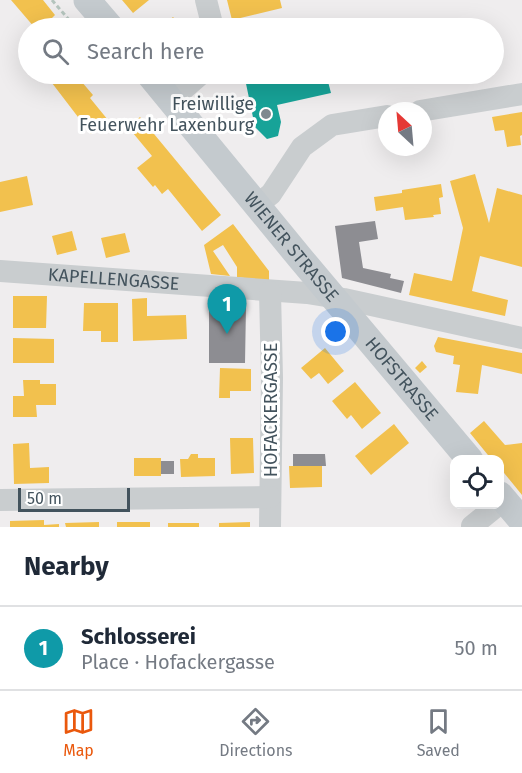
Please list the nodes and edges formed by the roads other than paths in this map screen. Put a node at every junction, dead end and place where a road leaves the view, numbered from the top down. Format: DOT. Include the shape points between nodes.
graph roads {
  1 [pos="87,0"];
  2 [pos="206,0"];
  3 [pos="102,18"];
  4 [pos="210,18"];
  5 [pos="157,84"];
  6 [pos="189,84"];
  7 [pos="522,94"];
  8 [pos="171,100"];
  9 [pos="432,109"];
  10 [pos="378,117"];
  11 [pos="257,205"];
  12 [pos="0,271"];
  13 [pos="270,292"];
  14 [pos="334,299"];
  15 [pos="522,338"];
  16 [pos="467,455"];
  17 [pos="270,497"];
  18 [pos="0,500"];
  19 [pos="504,504"];
  20 [pos="491,509"];
  21 [pos="522,520"];
  22 [pos="472,526"];
  23 [pos="270,527"];
  1 -- 3 [label="main road"];
  2 -- 4 [label="street"];
  5 -- 8 [label="main road, WIENER STRASSE"];
  6 -- 8 [label="street"];
  7 -- 9 [label="street"];
  8 -- 11 [label="main road, WIENER STRASSE"];
  10 -- 11 [label="street" via="332,125 302,147 271,194"];
  11 -- 14 [label="main road, WIENER STRASSE"];
  12 -- 13 [label="street, KAPELLENGASSE"];
  13 -- 14 [label="street, KAPELLENGASSE" via="307,293"];
  13 -- 17 [label="street, HOFACKERGASSE"];
  14 -- 15 [label="street, WIENER STRASSE"];
  14 -- 16 [label="main road, HOFSTRASSE"];
  17 -- 18 [label="street"];
  17 -- 23 [label="street, HOFACKERGASSE"];
  19 -- 21 [label="main road"];
  20 -- 22 [label="street"];
}
